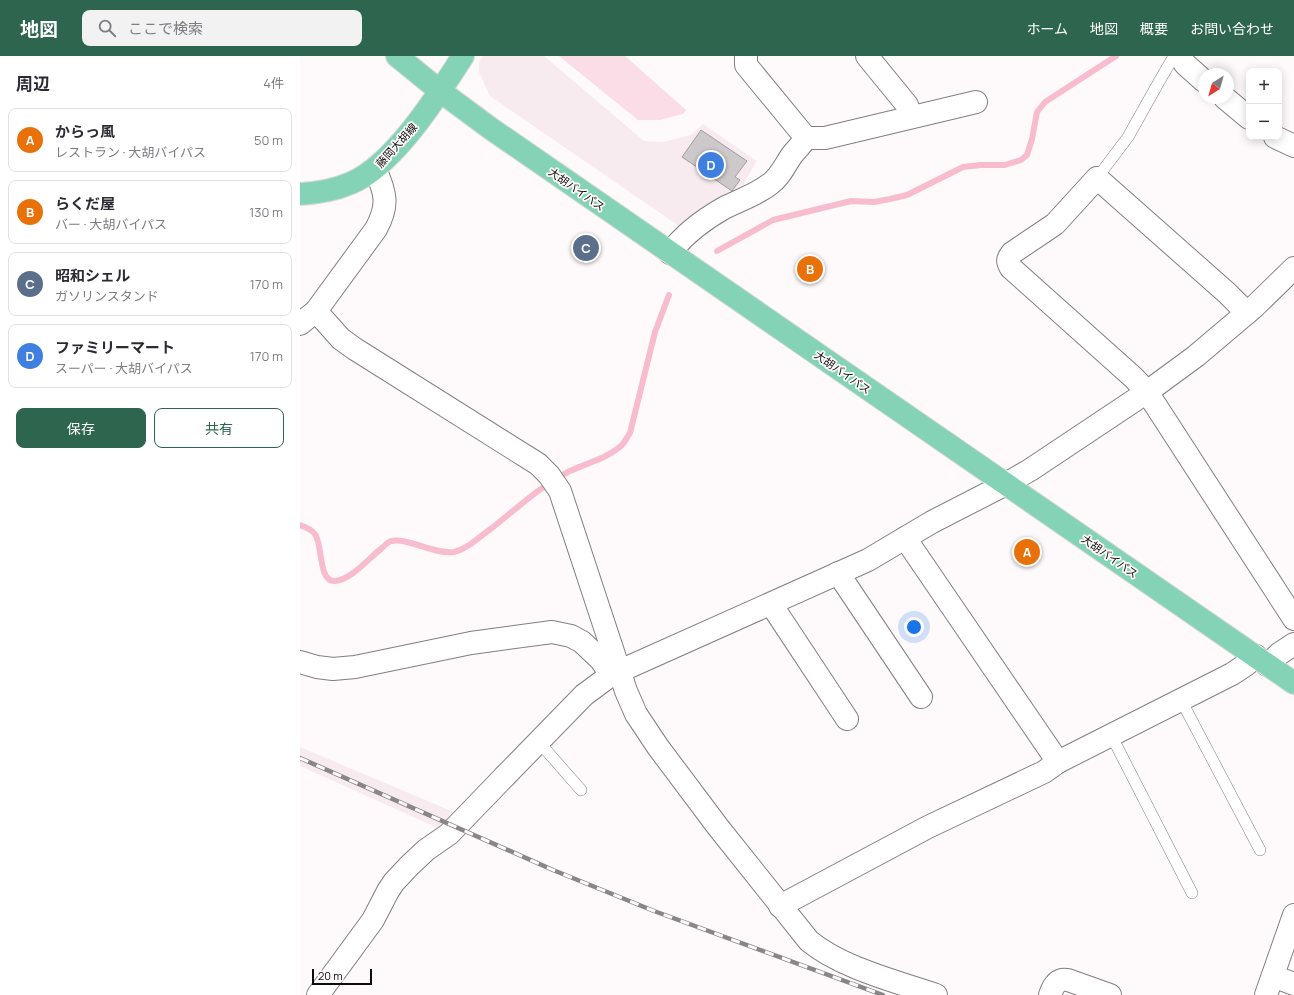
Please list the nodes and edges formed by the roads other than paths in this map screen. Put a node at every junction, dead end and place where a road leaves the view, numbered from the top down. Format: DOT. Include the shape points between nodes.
graph roads {
  1 [pos="397,56"];
  2 [pos="463,56"];
  3 [pos="746,56"];
  4 [pos="867,56"];
  5 [pos="1174,56"];
  6 [pos="1180,56"];
  7 [pos="1198,76"];
  8 [pos="440,91"];
  9 [pos="976,102"];
  10 [pos="1232,104"];
  11 [pos="1246,116"];
  12 [pos="911,117"];
  13 [pos="806,138"];
  14 [pos="1281,140"];
  15 [pos="1294,146"];
  16 [pos="375,169"];
  17 [pos="1097,178"];
  18 [pos="300,194"];
  19 [pos="670,253"];
  20 [pos="1294,268"];
  21 [pos="1247,313"];
  22 [pos="308,318"];
  23 [pos="1148,392"];
  24 [pos="1006,484"];
  25 [pos="905,538"];
  26 [pos="838,574"];
  27 [pos="771,604"];
  28 [pos="1294,619"];
  29 [pos="1294,644"];
  30 [pos="1262,660"];
  31 [pos="300,662"];
  32 [pos="615,673"];
  33 [pos="1294,683"];
  34 [pos="921,697"];
  35 [pos="1181,700"];
  36 [pos="847,719"];
  37 [pos="1111,735"];
  38 [pos="538,741"];
  39 [pos="1058,762"];
  40 [pos="581,790"];
  41 [pos="1260,850"];
  42 [pos="1192,893"];
  43 [pos="780,906"];
  44 [pos="1294,915"];
  45 [pos="1294,984"];
  46 [pos="1270,986"];
  47 [pos="318,995"];
  48 [pos="936,995"];
  49 [pos="1050,995"];
  50 [pos="1110,995"];
  1 -- 8 [label="main road, 大胡バイパス"];
  2 -- 8 [label="main road, 藤岡大胡線"];
  3 -- 13 [label="street" via="746,65"];
  4 -- 12 [label="street" via="907,105"];
  5 -- 17 [label="lane" via="1128,137"];
  6 -- 7 [label="street"];
  8 -- 16 [label="main road, 藤岡大胡線" via="424,114"];
  8 -- 19 [label="main road, 大胡バイパス" via="483,124"];
  9 -- 12 [label="street"];
  10 -- 11 [label="street"];
  12 -- 13 [label="street" via="825,138"];
  13 -- 19 [label="street" via="771,184 725,208 687,233"];
  14 -- 15 [label="street"];
  16 -- 18 [label="main road, 藤岡大胡線" via="351,183 330,190"];
  16 -- 22 [label="street" via="383,187 385,202 382,217 376,229"];
  17 -- 21 [label="street"];
  17 -- 23 [label="street" via="1055,224 1012,253 1008,263"];
  19 -- 24 [label="main road, 大胡バイパス"];
  20 -- 21 [label="street"];
  21 -- 23 [label="street"];
  22 -- 32 [label="street" via="538,464 555,483 580,549"];
  23 -- 24 [label="street"];
  23 -- 28 [label="street"];
  24 -- 25 [label="street"];
  24 -- 30 [label="main road, 大胡バイパス"];
  25 -- 26 [label="street"];
  25 -- 39 [label="street"];
  26 -- 27 [label="street"];
  26 -- 34 [label="street"];
  27 -- 32 [label="street"];
  27 -- 36 [label="street"];
  29 -- 30 [label="street" via="1279,654"];
  30 -- 33 [label="main road, 大胡バイパス"];
  30 -- 35 [label="street" via="1243,667"];
  31 -- 32 [label="street" via="333,669 354,667 472,642 552,632 582,642"];
  32 -- 38 [label="street" via="584,695"];
  32 -- 43 [label="street" via="644,727"];
  35 -- 37 [label="street"];
  35 -- 41 [label="lane"];
  37 -- 39 [label="street"];
  37 -- 42 [label="lane"];
  38 -- 40 [label="lane"];
  38 -- 47 [label="street" via="449,834 426,850 394,882 373,920"];
  39 -- 43 [label="street" via="1044,772 928,827"];
  43 -- 48 [label="street" via="809,941 822,951 863,970"];
  44 -- 46 [label="street"];
  45 -- 46 [label="street"];
  49 -- 50 [label="street" via="1052,988 1062,979"];
}
